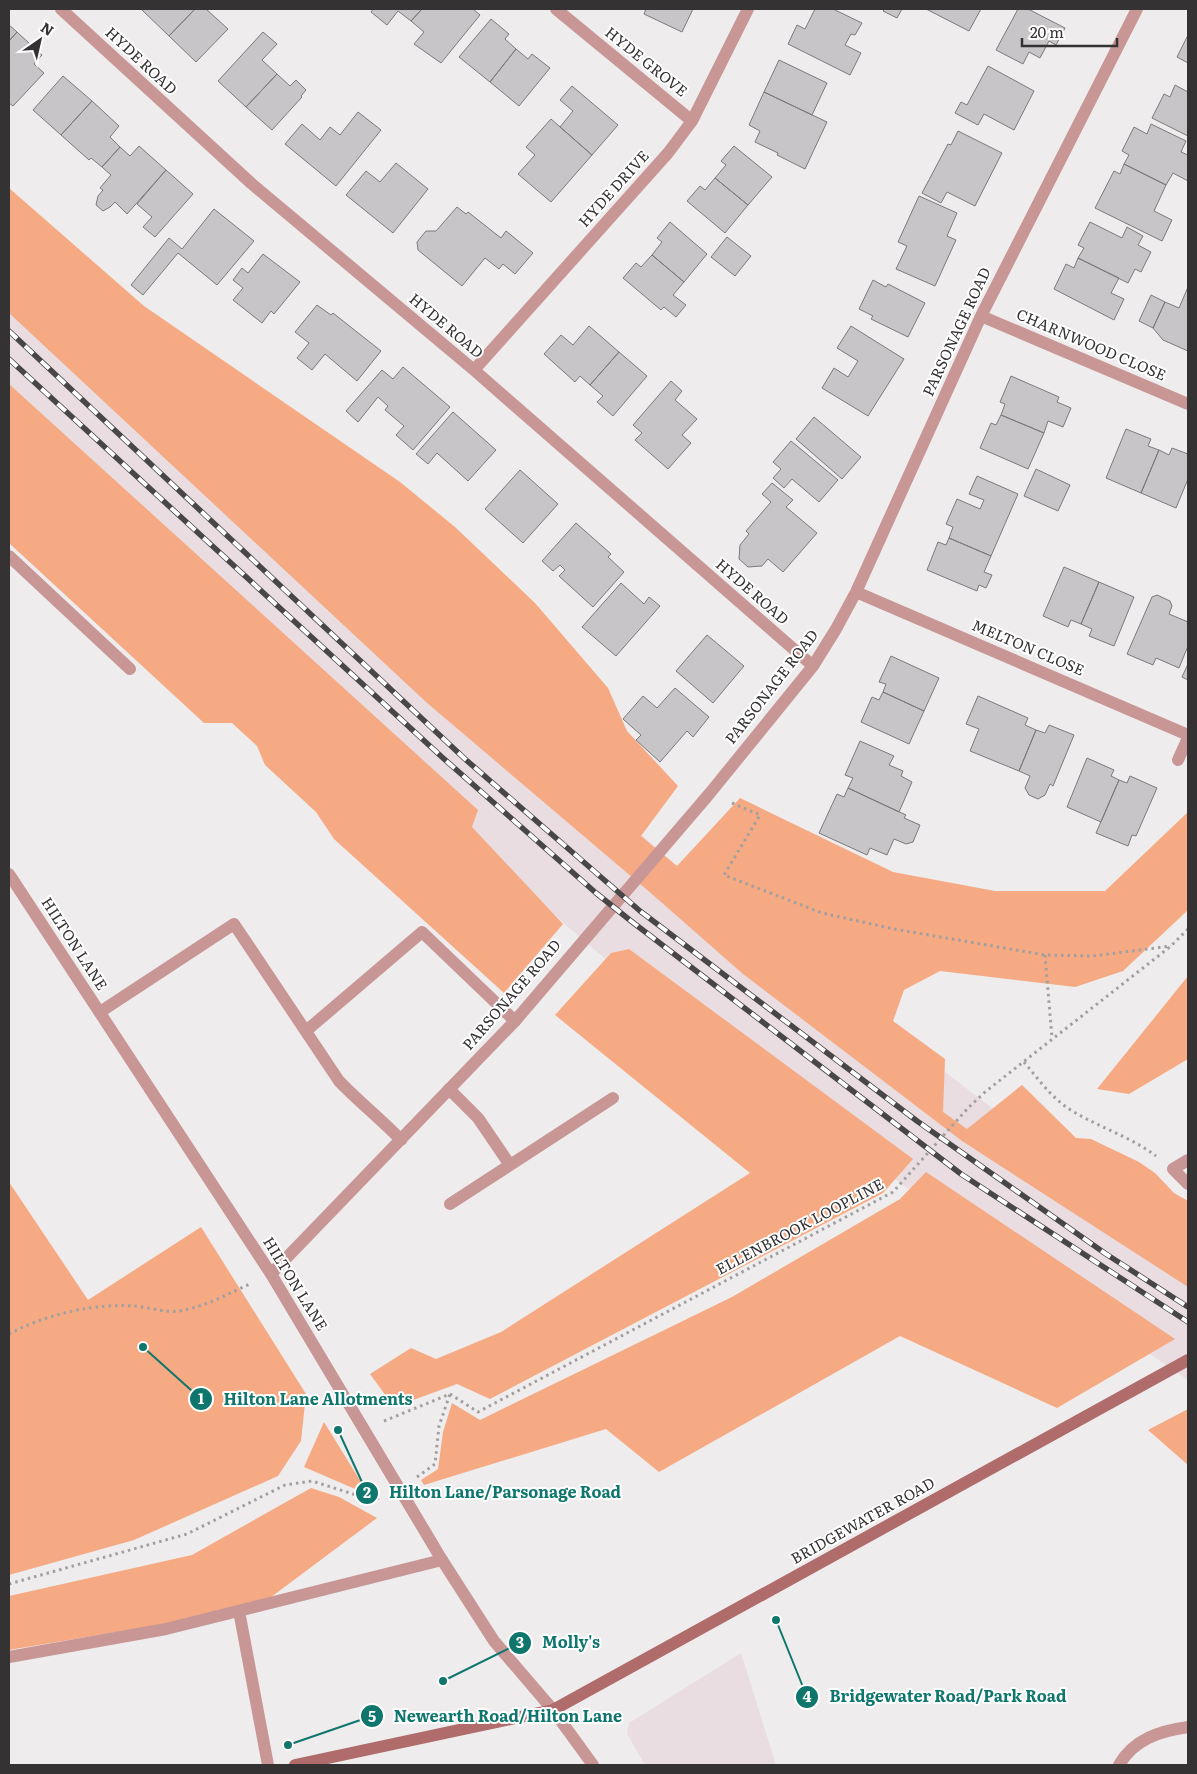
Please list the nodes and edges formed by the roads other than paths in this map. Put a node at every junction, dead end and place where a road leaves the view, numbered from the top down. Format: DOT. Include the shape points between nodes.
graph roads {
  1 [pos="61,9"];
  2 [pos="556,9"];
  3 [pos="748,9"];
  4 [pos="1137,9"];
  5 [pos="692,121"];
  6 [pos="981,316"];
  7 [pos="474,370"];
  8 [pos="1188,404"];
  9 [pos="9,556"];
  10 [pos="856,592"];
  11 [pos="812,666"];
  12 [pos="130,669"];
  13 [pos="1188,737"];
  14 [pos="1178,760"];
  15 [pos="9,874"];
  16 [pos="100,1012"];
  17 [pos="515,1021"];
  18 [pos="306,1031"];
  19 [pos="449,1089"];
  20 [pos="613,1098"];
  21 [pos="401,1140"];
  22 [pos="1188,1160"];
  23 [pos="510,1165"];
  24 [pos="1188,1184"];
  25 [pos="450,1204"];
  26 [pos="271,1274"];
  27 [pos="1188,1360"];
  28 [pos="442,1560"];
  29 [pos="239,1611"];
  30 [pos="9,1657"];
  31 [pos="553,1710"];
  32 [pos="1188,1727"];
  33 [pos="268,1765"];
  34 [pos="295,1765"];
  35 [pos="593,1765"];
  36 [pos="1119,1765"];
  1 -- 7 [label="street, HYDE ROAD" via="252,184"];
  2 -- 5 [label="street, HYDE GROVE"];
  3 -- 5 [label="street, HYDE DRIVE"];
  4 -- 6 [label="street, PARSONAGE ROAD"];
  5 -- 7 [label="street, HYDE DRIVE" via="668,153"];
  6 -- 8 [label="street, CHARNWOOD CLOSE"];
  6 -- 10 [label="street, PARSONAGE ROAD"];
  7 -- 11 [label="street, HYDE ROAD"];
  9 -- 12 [label="street"];
  10 -- 11 [label="street, PARSONAGE ROAD"];
  10 -- 13 [label="street, MELTON CLOSE"];
  11 -- 17 [label="street, PARSONAGE ROAD" via="710,793"];
  13 -- 14 [label="street, MELTON CLOSE"];
  15 -- 16 [label="street, HILTON LANE"];
  16 -- 18 [label="street" via="234,924"];
  16 -- 26 [label="street, HILTON LANE"];
  17 -- 18 [label="street" via="422,932"];
  17 -- 19 [label="street, PARSONAGE ROAD"];
  18 -- 21 [label="street" via="339,1081"];
  19 -- 21 [label="street, PARSONAGE ROAD"];
  19 -- 23 [label="street" via="478,1118"];
  20 -- 23 [label="street"];
  21 -- 26 [label="street, PARSONAGE ROAD"];
  22 -- 24 [label="street" via="1173,1169"];
  23 -- 25 [label="street"];
  26 -- 28 [label="street, HILTON LANE"];
  27 -- 31 [label="main road, BRIDGEWATER ROAD"];
  28 -- 29 [label="street"];
  28 -- 31 [label="street, HILTON LANE" via="494,1641"];
  29 -- 30 [label="street" via="157,1631"];
  29 -- 33 [label="street"];
  31 -- 34 [label="main road, BRIDGEWATER ROAD"];
  31 -- 35 [label="street, HILTON LANE"];
  32 -- 36 [label="street" via="1162,1731 1139,1742"];
}
